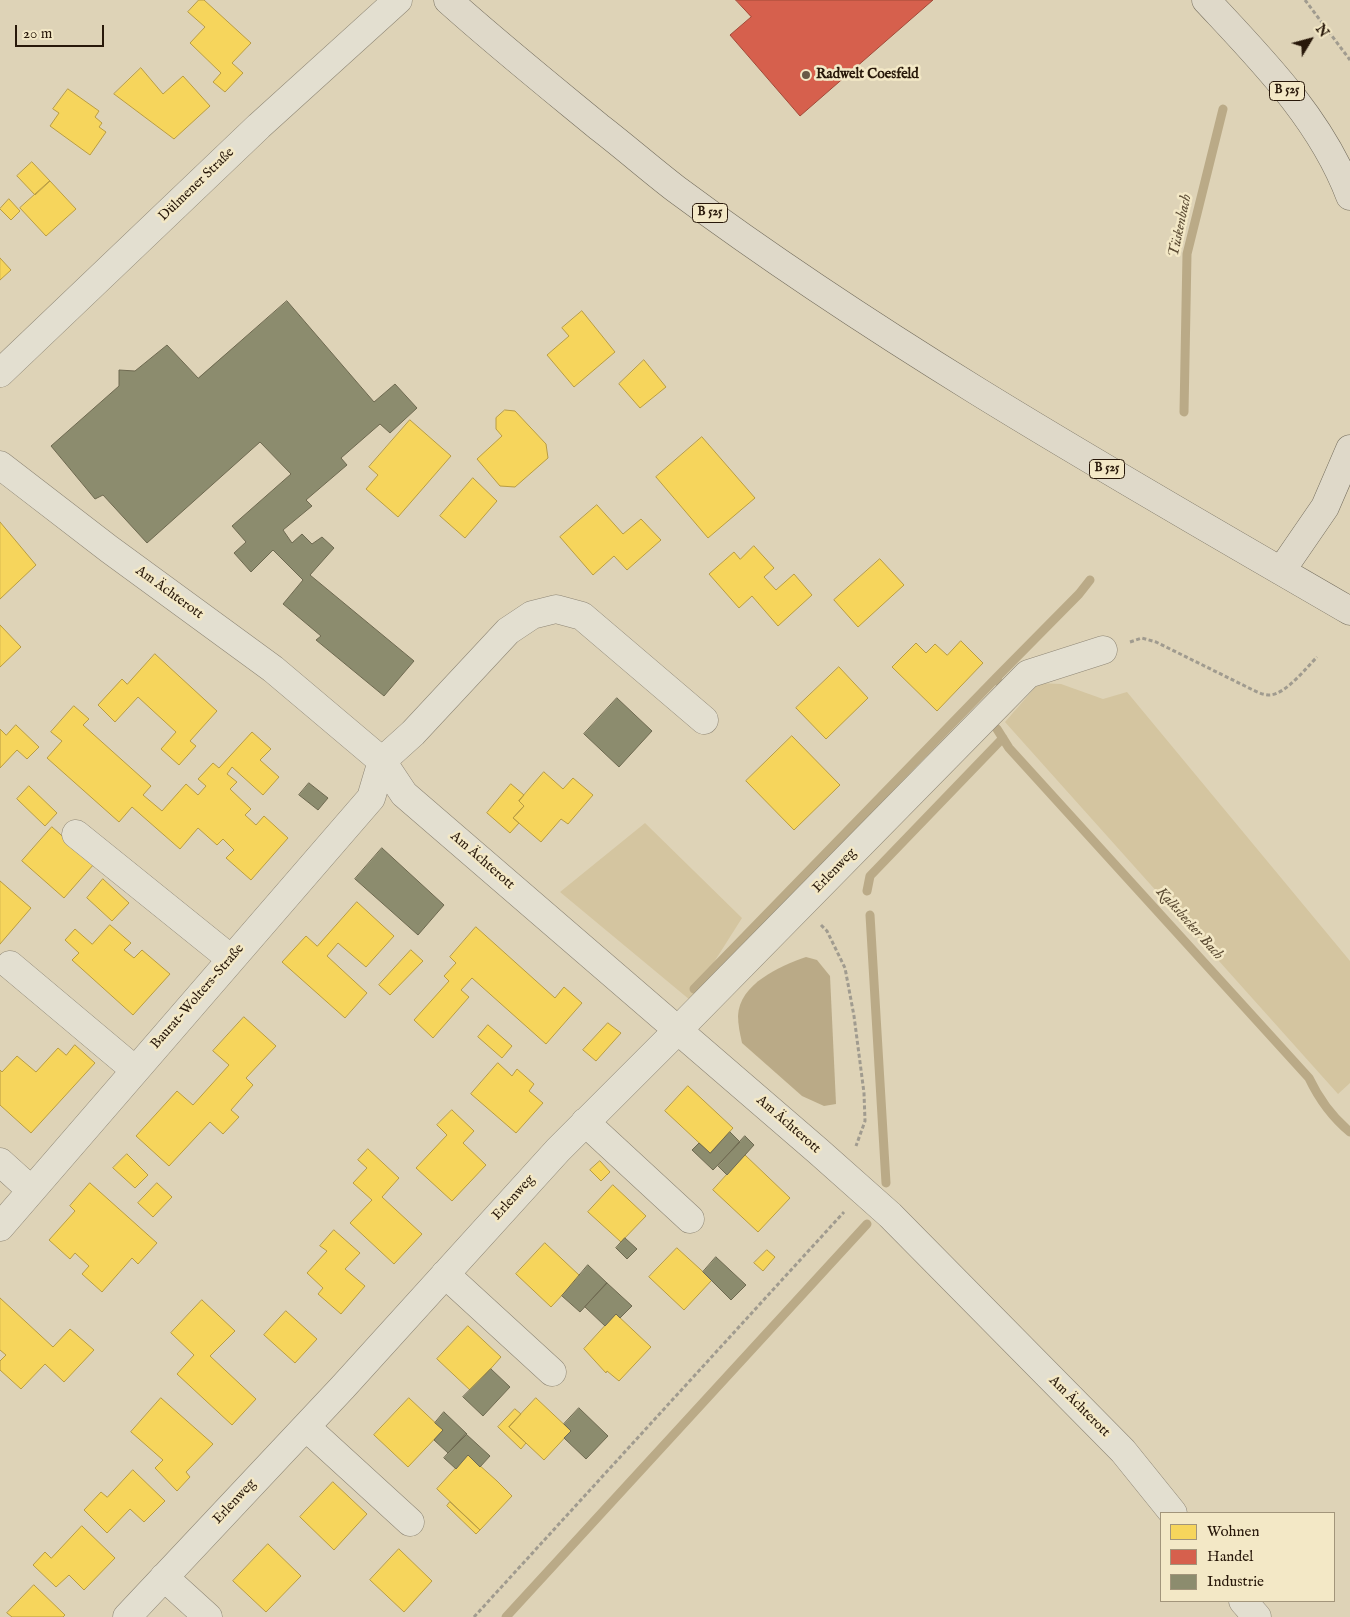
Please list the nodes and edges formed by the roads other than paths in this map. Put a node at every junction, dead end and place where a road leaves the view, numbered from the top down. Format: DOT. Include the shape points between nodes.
graph roads {
  1 [pos="398,0"];
  2 [pos="448,0"];
  3 [pos="1206,0"];
  4 [pos="1350,196"];
  5 [pos="0,373"];
  6 [pos="0,465"];
  7 [pos="1348,469"];
  8 [pos="1281,571"];
  9 [pos="1350,611"];
  10 [pos="1104,650"];
  11 [pos="704,720"];
  12 [pos="382,761"];
  13 [pos="76,834"];
  14 [pos="231,959"];
  15 [pos="10,965"];
  16 [pos="678,1030"];
  17 [pos="135,1070"];
  18 [pos="585,1122"];
  19 [pos="0,1162"];
  20 [pos="31,1190"];
  21 [pos="690,1219"];
  22 [pos="0,1226"];
  23 [pos="445,1274"];
  24 [pos="552,1372"];
  25 [pos="306,1427"];
  26 [pos="1172,1512"];
  27 [pos="410,1522"];
  28 [pos="164,1577"];
  29 [pos="1244,1602"];
  30 [pos="127,1617"];
  31 [pos="208,1617"];
  32 [pos="1256,1617"];
  1 -- 5 [label="street, Dülmener Straße" via="259,126"];
  2 -- 8 [label="main road, B 525" via="675,188 822,292 1116,475"];
  3 -- 4 [label="main road, B 525" via="1304,112 1336,164"];
  6 -- 12 [label="street, Am Ächterott" via="273,669"];
  7 -- 8 [label="main road"];
  8 -- 9 [label="main road, B 525"];
  10 -- 16 [label="street, Erlenweg" via="1028,674"];
  11 -- 12 [label="street" via="582,616 556,609 532,615 508,631"];
  12 -- 14 [label="street, Baurat-Wolters-Straße" via="371,798"];
  12 -- 16 [label="street, Am Ächterott" via="404,794"];
  13 -- 14 [label="street"];
  14 -- 17 [label="street, Baurat-Wolters-Straße"];
  15 -- 17 [label="street"];
  16 -- 18 [label="street, Erlenweg"];
  16 -- 26 [label="street, Am Ächterott" via="890,1215 1123,1451"];
  17 -- 20 [label="street, Baurat-Wolters-Straße"];
  18 -- 21 [label="street"];
  18 -- 23 [label="street, Erlenweg"];
  19 -- 20 [label="street"];
  20 -- 22 [label="street, Baurat-Wolters-Straße"];
  23 -- 24 [label="street"];
  23 -- 25 [label="street, Erlenweg"];
  25 -- 27 [label="street"];
  25 -- 28 [label="street, Erlenweg"];
  28 -- 30 [label="street, Erlenweg"];
  28 -- 31 [label="street"];
  29 -- 32 [label="street"];
}
